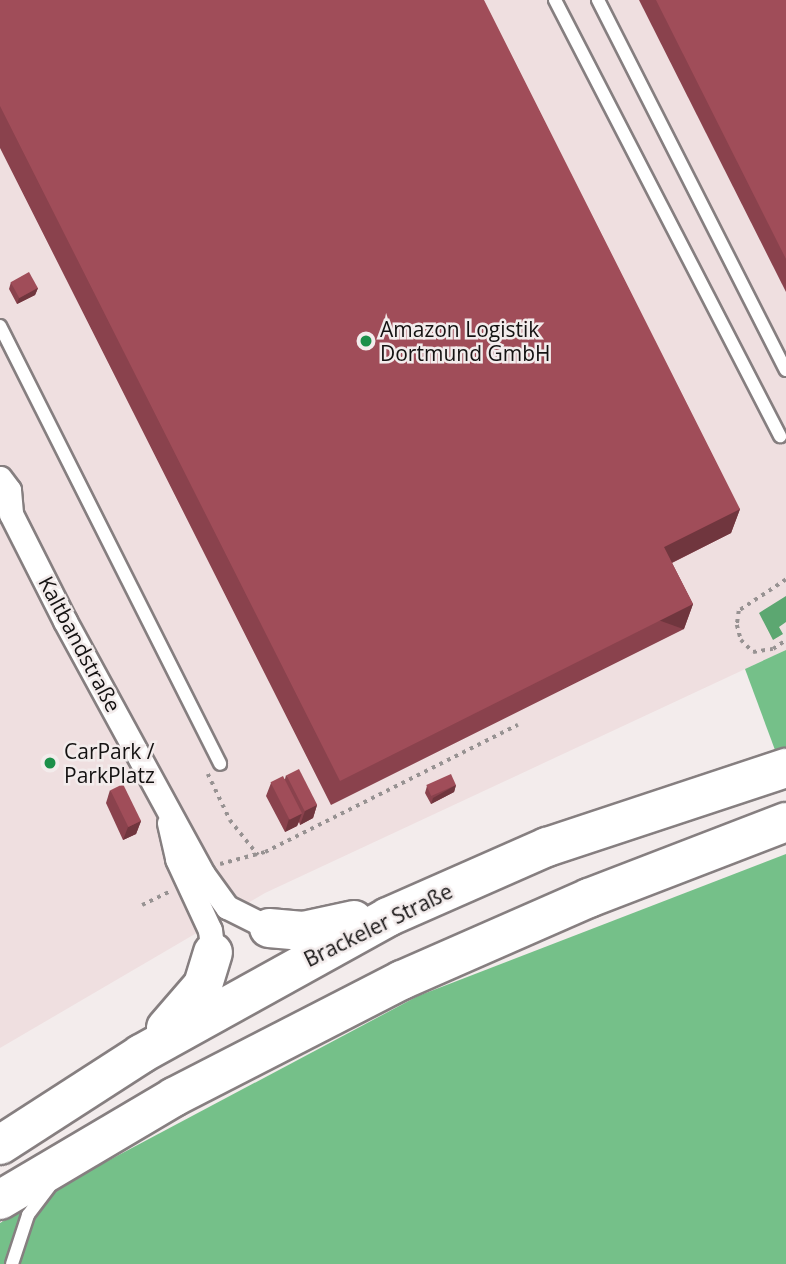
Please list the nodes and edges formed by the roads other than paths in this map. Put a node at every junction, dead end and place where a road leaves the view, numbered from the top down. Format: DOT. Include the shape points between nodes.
graph roads {
  1 [pos="555,0"];
  2 [pos="598,0"];
  3 [pos="0,326"];
  4 [pos="786,370"];
  5 [pos="780,436"];
  6 [pos="0,478"];
  7 [pos="4,507"];
  8 [pos="220,764"];
  9 [pos="786,768"];
  10 [pos="169,817"];
  11 [pos="786,822"];
  12 [pos="388,917"];
  13 [pos="269,928"];
  14 [pos="213,953"];
  15 [pos="141,1054"];
  16 [pos="0,1144"];
  17 [pos="70,1157"];
  18 [pos="0,1200"];
  19 [pos="12,1264"];
  1 -- 5 [label="lane"];
  2 -- 4 [label="lane"];
  3 -- 8 [label="lane"];
  6 -- 7 [label="street, Kaltbandstraße" via="9,490"];
  7 -- 10 [label="street, Kaltbandstraße"];
  9 -- 12 [label="highway, Brackeler Straße" via="547,847"];
  10 -- 13 [label="street" via="178,823 220,899 243,919"];
  10 -- 14 [label="street" via="177,859 210,930"];
  11 -- 17 [label="highway" via="589,898 402,980 270,1044"];
  12 -- 13 [label="highway" via="303,931"];
  12 -- 15 [label="highway, Brackeler Straße"];
  14 -- 15 [label="highway" via="203,985"];
  15 -- 16 [label="highway, Brackeler Straße"];
  17 -- 18 [label="highway"];
  17 -- 19 [label="lane" via="28,1215"];
}
